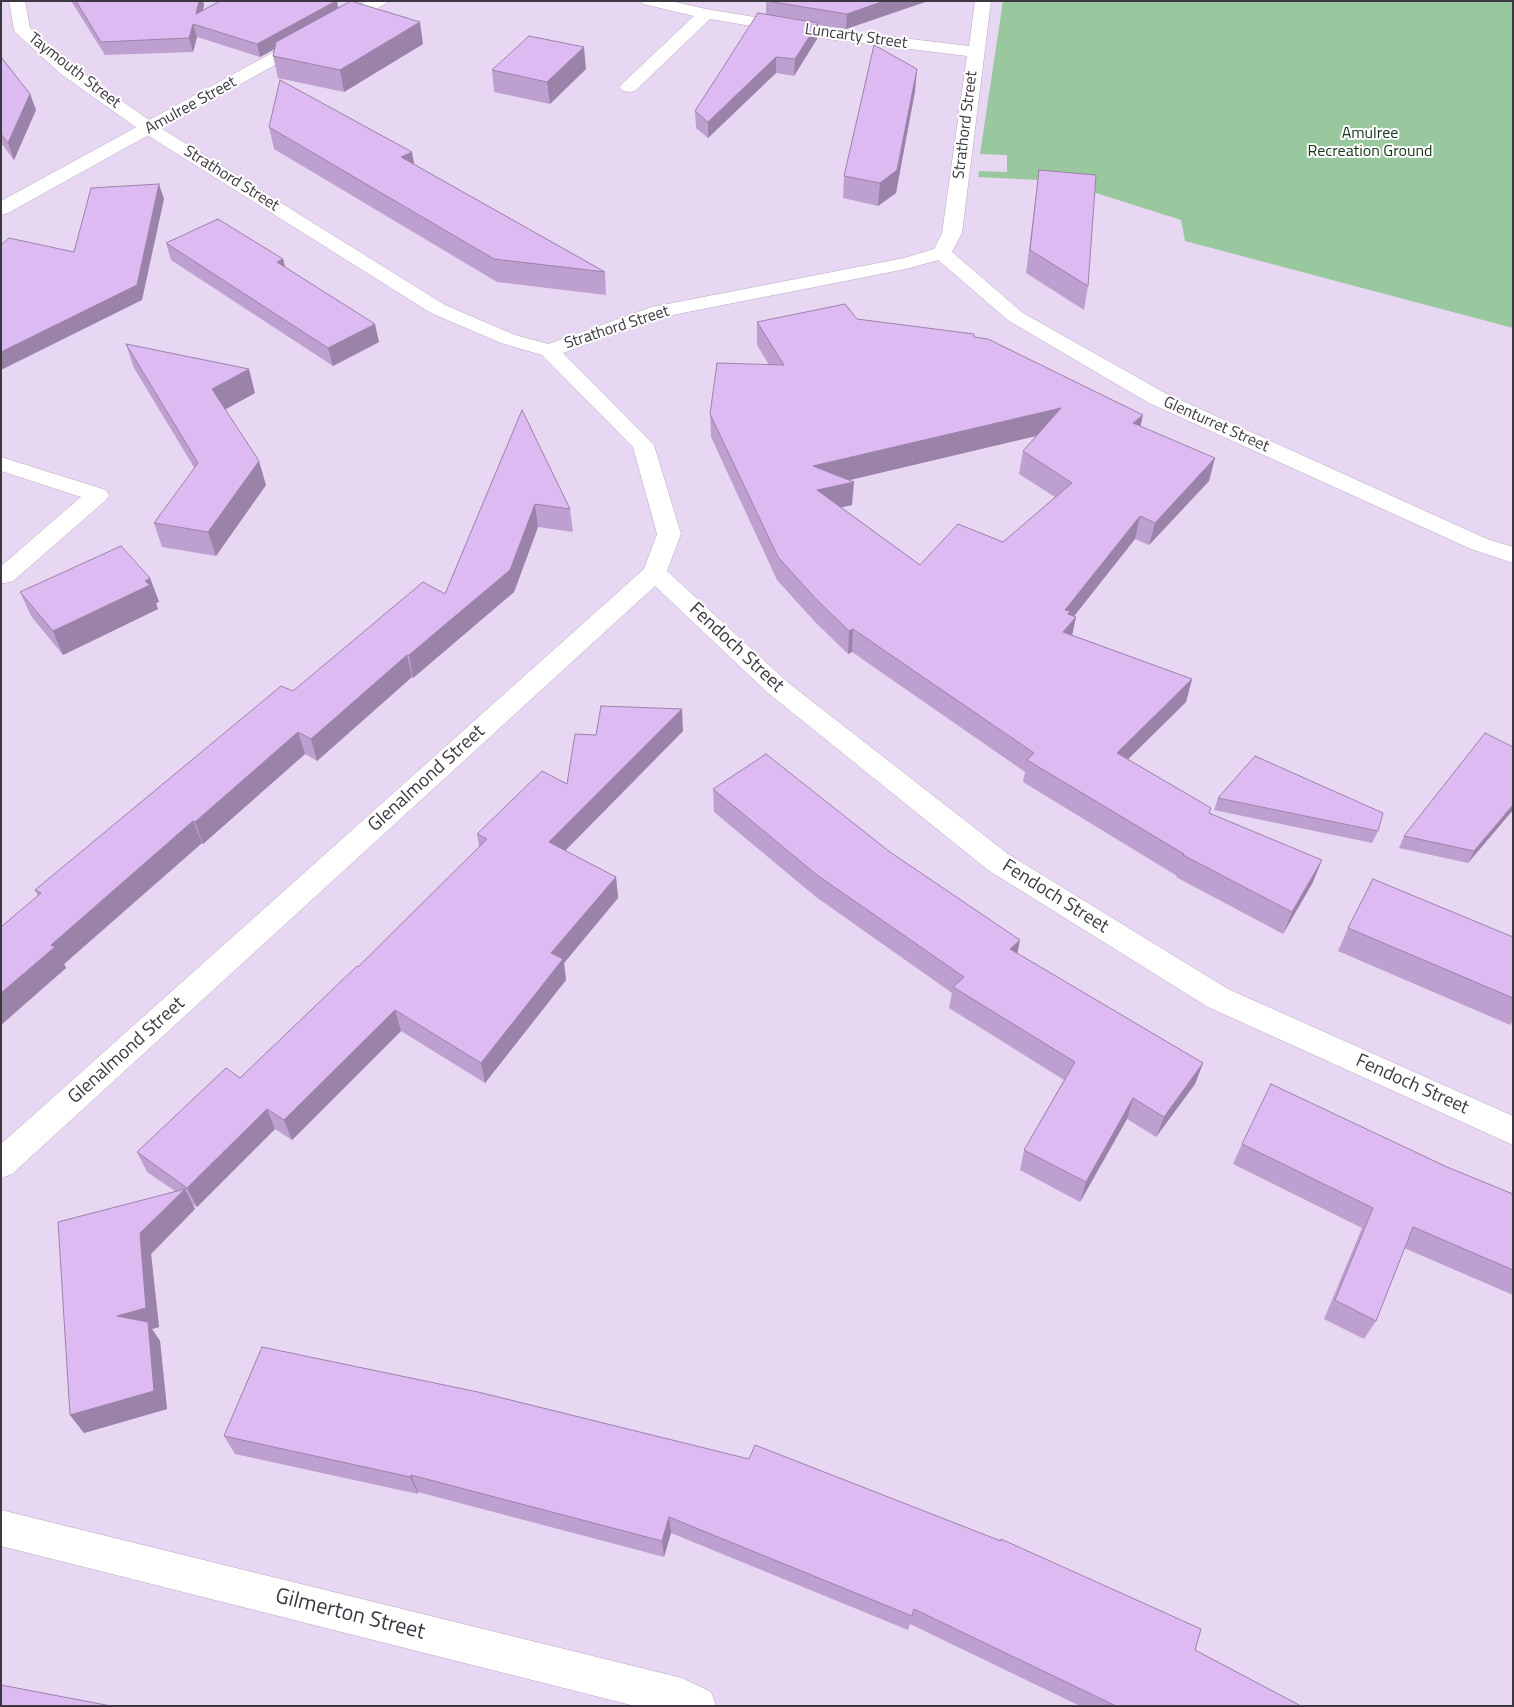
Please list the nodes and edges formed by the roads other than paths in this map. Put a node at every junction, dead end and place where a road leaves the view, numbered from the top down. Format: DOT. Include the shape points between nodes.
graph roads {
  1 [pos="17,1"];
  2 [pos="379,1"];
  3 [pos="649,1"];
  4 [pos="983,1"];
  5 [pos="706,14"];
  6 [pos="976,52"];
  7 [pos="629,87"];
  8 [pos="150,129"];
  9 [pos="1,209"];
  10 [pos="942,253"];
  11 [pos="549,351"];
  12 [pos="1,464"];
  13 [pos="1513,555"];
  14 [pos="655,573"];
  15 [pos="1,575"];
  16 [pos="1513,1131"];
  17 [pos="1,1164"];
  18 [pos="1,1528"];
  19 [pos="697,1706"];
  1 -- 8 [label="street, Taymouth Street" via="22,30 67,70"];
  2 -- 8 [label="street, Amulree Street"];
  3 -- 5 [label="street, Luncarty Street"];
  4 -- 6 [label="street, Strathord Street"];
  5 -- 6 [label="street, Luncarty Street" via="828,34"];
  5 -- 7 [label="street"];
  6 -- 10 [label="street, Strathord Street" via="952,234"];
  8 -- 9 [label="street, Amulree Street"];
  8 -- 11 [label="street, Strathord Street" via="438,309 508,339"];
  10 -- 11 [label="street, Strathord Street" via="906,264 652,313"];
  10 -- 13 [label="street, Glenturret Street" via="1016,317 1157,398 1479,544"];
  11 -- 14 [label="street, Glenalmond Street" via="643,445 669,534"];
  12 -- 15 [label="street" via="98,495 5,575"];
  14 -- 16 [label="street, Fendoch Street" via="777,687 998,862 1218,998"];
  14 -- 17 [label="street, Glenalmond Street"];
  18 -- 19 [label="street, Gilmerton Street" via="682,1698"];
}
